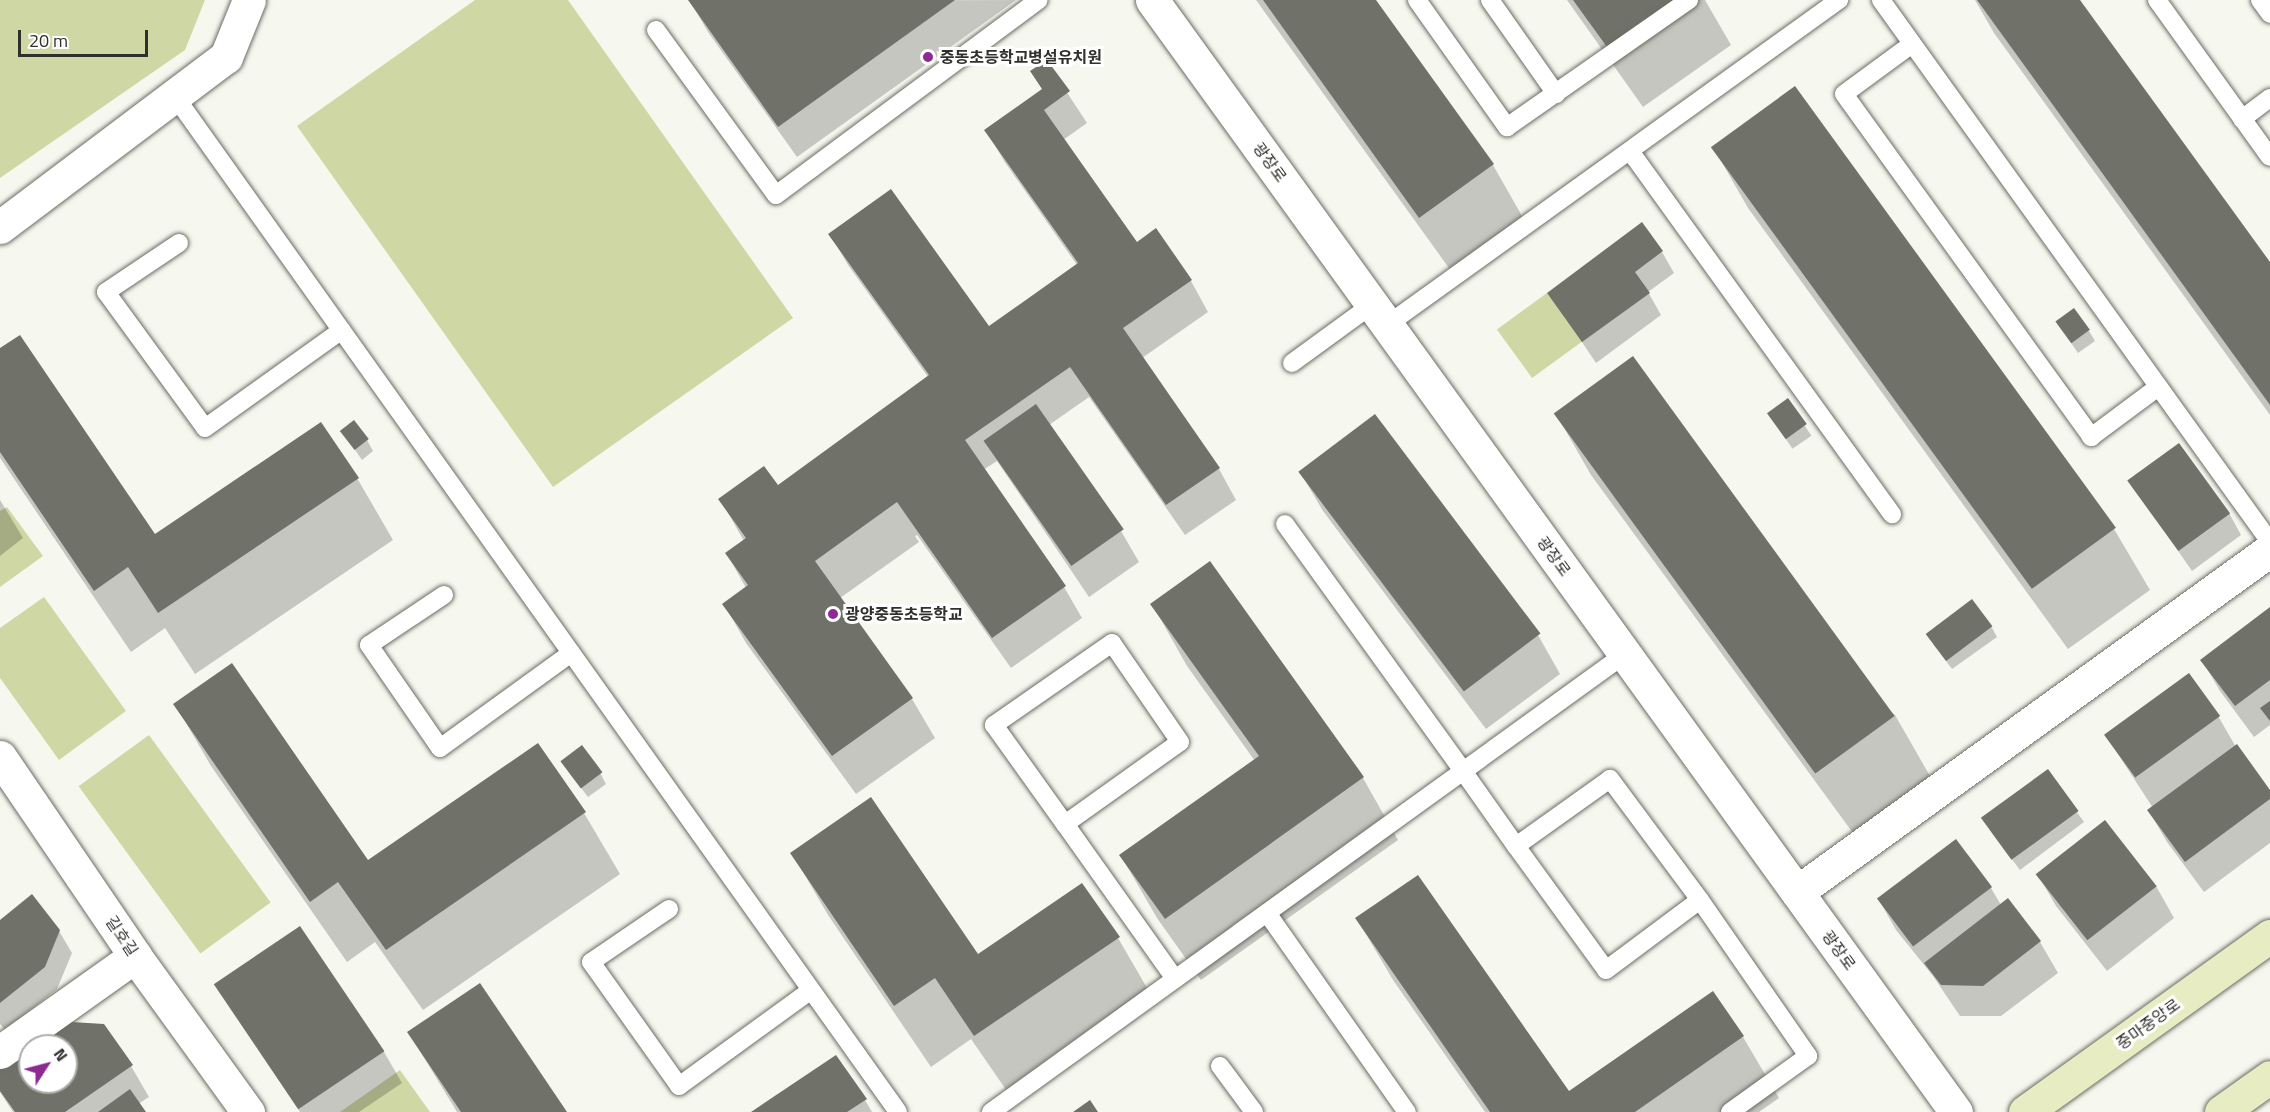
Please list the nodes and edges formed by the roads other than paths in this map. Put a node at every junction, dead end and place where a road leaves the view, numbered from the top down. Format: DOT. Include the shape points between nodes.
graph roads {
  1 [pos="249,0"];
  2 [pos="1039,0"];
  3 [pos="1152,0"];
  4 [pos="1417,0"];
  5 [pos="1490,0"];
  6 [pos="1689,0"];
  7 [pos="1839,0"];
  8 [pos="1881,0"];
  9 [pos="2157,0"];
  10 [pos="2260,0"];
  11 [pos="2270,14"];
  12 [pos="656,30"];
  13 [pos="1912,44"];
  14 [pos="1556,94"];
  15 [pos="174,95"];
  16 [pos="2270,99"];
  17 [pos="2242,119"];
  18 [pos="1630,151"];
  19 [pos="2270,157"];
  20 [pos="0,227"];
  21 [pos="179,243"];
  22 [pos="1380,314"];
  23 [pos="342,330"];
  24 [pos="1292,363"];
  25 [pos="2158,387"];
  26 [pos="1892,514"];
  27 [pos="1285,524"];
  28 [pos="2270,542"];
  29 [pos="2270,550"];
  30 [pos="444,595"];
  31 [pos="571,653"];
  32 [pos="1625,654"];
  33 [pos="0,757"];
  34 [pos="1463,771"];
  35 [pos="1065,824"];
  36 [pos="1516,846"];
  37 [pos="1797,892"];
  38 [pos="1700,900"];
  39 [pos="669,909"];
  40 [pos="1267,913"];
  41 [pos="2270,936"];
  42 [pos="135,956"];
  43 [pos="1175,980"];
  44 [pos="811,990"];
  45 [pos="0,1052"];
  46 [pos="1220,1066"];
  47 [pos="2270,1077"];
  48 [pos="248,1112"];
  49 [pos="897,1112"];
  50 [pos="992,1112"];
  51 [pos="1254,1112"];
  52 [pos="1407,1112"];
  53 [pos="1730,1112"];
  54 [pos="1956,1112"];
  55 [pos="2025,1112"];
  56 [pos="2221,1112"];
  1 -- 15 [label="street" via="226,57"];
  2 -- 12 [label="lane" via="776,195"];
  3 -- 22 [label="street, 광장로"];
  4 -- 14 [label="lane" via="1507,127"];
  5 -- 14 [label="lane"];
  6 -- 14 [label="lane"];
  7 -- 18 [label="lane"];
  8 -- 13 [label="lane"];
  9 -- 17 [label="lane"];
  10 -- 11 [label="lane"];
  13 -- 25 [label="lane"];
  13 -- 25 [label="lane" via="1844,94 1857,113 2091,437"];
  15 -- 20 [label="street"];
  15 -- 23 [label="lane"];
  16 -- 17 [label="lane"];
  17 -- 19 [label="lane"];
  18 -- 22 [label="lane"];
  18 -- 26 [label="lane"];
  21 -- 23 [label="lane" via="106,292 205,428"];
  22 -- 24 [label="lane"];
  22 -- 32 [label="street, 광장로"];
  23 -- 31 [label="lane"];
  25 -- 28 [label="lane"];
  27 -- 34 [label="lane"];
  29 -- 37 [label="street"];
  30 -- 31 [label="lane" via="369,645 440,748"];
  31 -- 44 [label="lane"];
  32 -- 34 [label="lane"];
  32 -- 37 [label="street, 광장로"];
  33 -- 42 [label="street, 길호길"];
  34 -- 36 [label="lane"];
  34 -- 40 [label="lane"];
  35 -- 35 [label="lane" via="994,725 1112,643 1180,742"];
  35 -- 43 [label="lane"];
  36 -- 38 [label="lane" via="1610,779"];
  36 -- 38 [label="lane" via="1606,970"];
  37 -- 54 [label="street, 광장로"];
  38 -- 53 [label="lane" via="1808,1056"];
  39 -- 44 [label="lane" via="591,962 680,1086"];
  40 -- 43 [label="lane"];
  40 -- 52 [label="lane"];
  41 -- 55 [label="main road, 중마중앙로"];
  42 -- 45 [label="street"];
  42 -- 48 [label="street, 길호길"];
  43 -- 50 [label="lane"];
  44 -- 49 [label="lane"];
  46 -- 51 [label="lane"];
  47 -- 56 [label="main road"];
}
